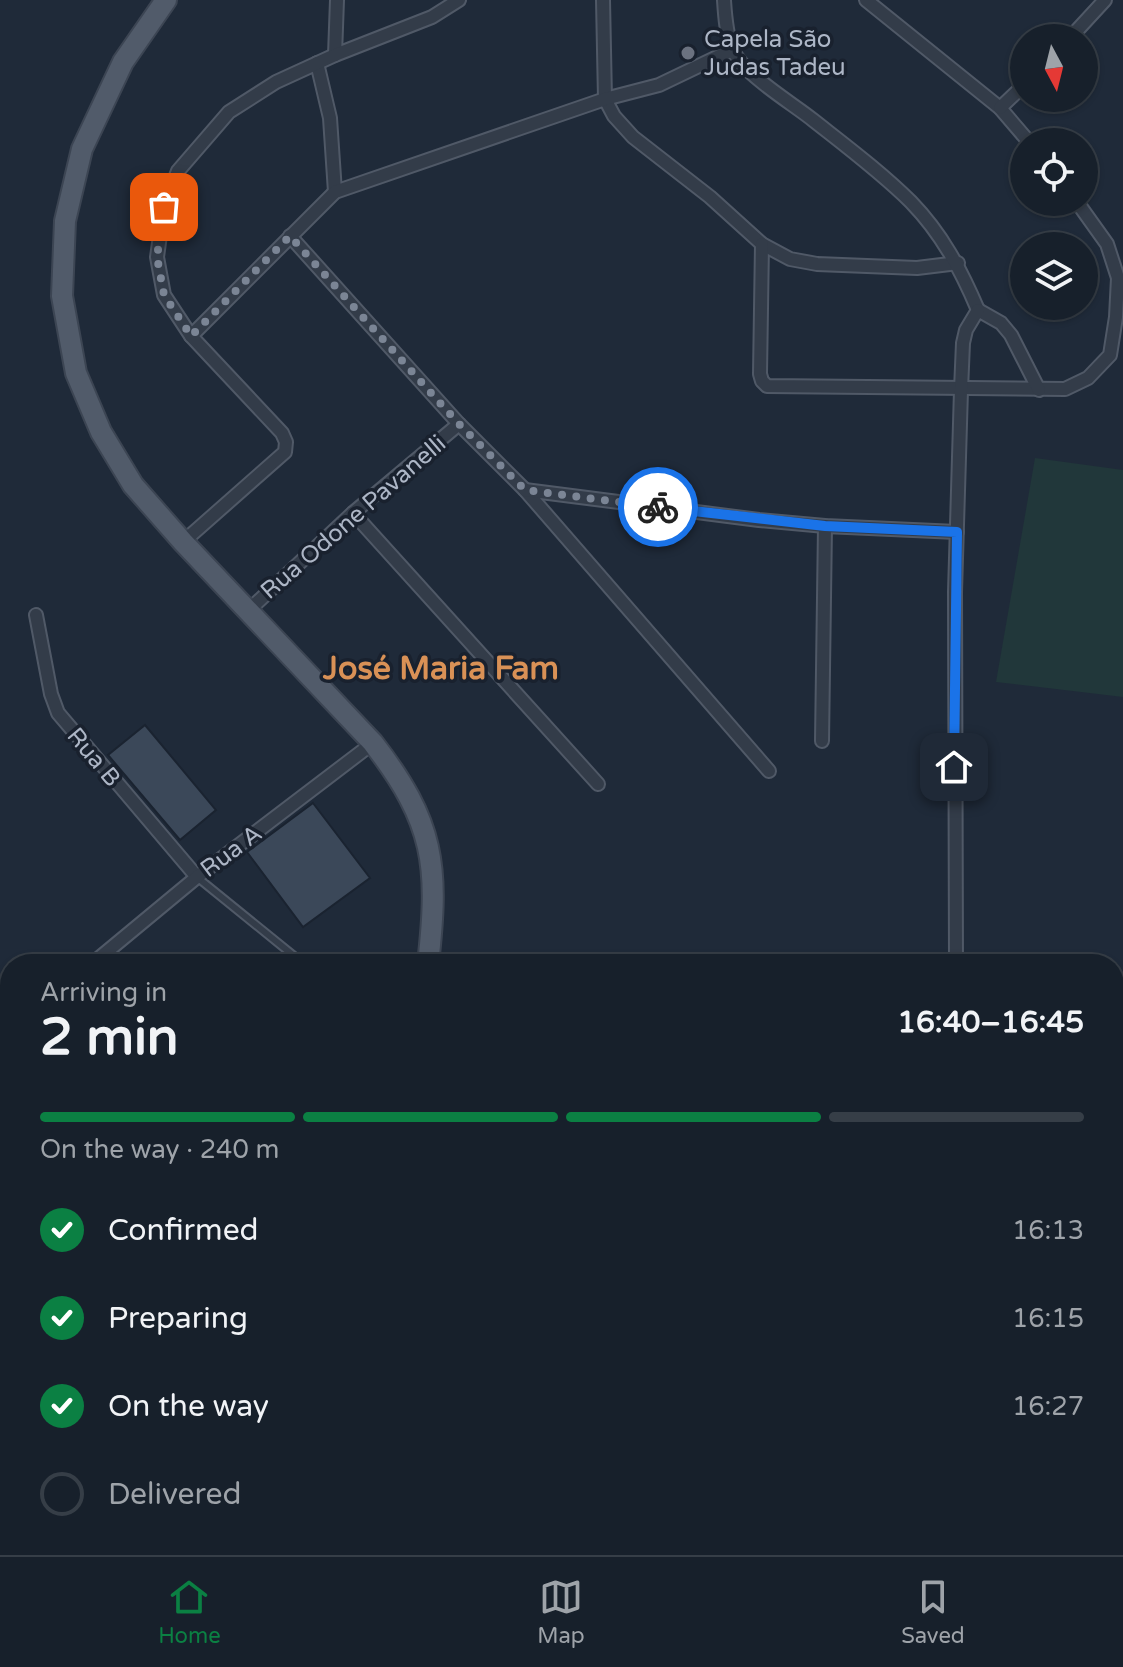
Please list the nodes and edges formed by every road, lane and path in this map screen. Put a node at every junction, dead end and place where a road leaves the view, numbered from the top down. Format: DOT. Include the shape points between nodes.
graph roads {
  1 [pos="166,0"];
  2 [pos="337,0"];
  3 [pos="459,0"];
  4 [pos="603,0"];
  5 [pos="724,0"];
  6 [pos="866,0"];
  7 [pos="1105,0"];
  8 [pos="1083,24"];
  9 [pos="732,50"];
  10 [pos="335,55"];
  11 [pos="317,63"];
  12 [pos="1010,98"];
  13 [pos="605,99"];
  14 [pos="1000,108"];
  15 [pos="1017,128"];
  16 [pos="335,192"];
  17 [pos="1087,216"];
  18 [pos="290,236"];
  19 [pos="762,244"];
  20 [pos="958,263"];
  21 [pos="978,310"];
  22 [pos="191,336"];
  23 [pos="1116,355"];
  24 [pos="961,390"];
  25 [pos="1039,390"];
  26 [pos="459,424"];
  27 [pos="525,490"];
  28 [pos="353,513"];
  29 [pos="825,526"];
  30 [pos="957,532"];
  31 [pos="183,542"];
  32 [pos="248,611"];
  33 [pos="36,615"];
  34 [pos="822,741"];
  35 [pos="373,743"];
  36 [pos="769,771"];
  37 [pos="598,784"];
  38 [pos="197,877"];
  39 [pos="104,954"];
  40 [pos="292,954"];
  41 [pos="429,954"];
  42 [pos="956,954"];
  1 -- 31 [label="main road" via="123,62 82,149 65,221 62,296 76,373 101,432 133,485"];
  2 -- 10 [label="street"];
  3 -- 10 [label="street" via="432,17"];
  4 -- 13 [label="street"];
  5 -- 9 [label="street"];
  6 -- 14 [label="street"];
  7 -- 8 [label="street"];
  9 -- 13 [label="street" via="659,85"];
  9 -- 20 [label="street" via="764,84 910,201"];
  10 -- 11 [label="street"];
  11 -- 16 [label="street" via="330,118"];
  11 -- 22 [label="street" via="229,112 178,171 164,207 157,257 164,295"];
  12 -- 14 [label="street"];
  13 -- 16 [label="street"];
  13 -- 19 [label="street" via="633,137"];
  14 -- 15 [label="street"];
  16 -- 18 [label="street"];
  17 -- 23 [label="street" via="1107,244 1118,278"];
  18 -- 22 [label="street"];
  18 -- 26 [label="street"];
  19 -- 20 [label="street" via="790,259 817,264 917,268"];
  19 -- 24 [label="street" via="762,381 767,386"];
  20 -- 21 [label="street"];
  21 -- 24 [label="street" via="966,330"];
  21 -- 25 [label="street" via="1011,335"];
  22 -- 31 [label="street" via="286,442 285,452"];
  23 -- 25 [label="street" via="1065,389"];
  24 -- 25 [label="street"];
  24 -- 30 [label="street"];
  26 -- 27 [label="street"];
  26 -- 28 [label="street, Rua Odone Pavanelli"];
  27 -- 29 [label="street"];
  27 -- 36 [label="street"];
  28 -- 32 [label="street, Rua Odone Pavanelli"];
  28 -- 37 [label="street"];
  29 -- 30 [label="street"];
  29 -- 34 [label="street"];
  30 -- 42 [label="street"];
  31 -- 32 [label="main road"];
  32 -- 35 [label="main road"];
  33 -- 38 [label="street, Rua B" via="58,713"];
  35 -- 38 [label="street, Rua A"];
  35 -- 41 [label="main road" via="397,774 432,855"];
  38 -- 39 [label="street, Rua A"];
  38 -- 40 [label="lane"];
}
